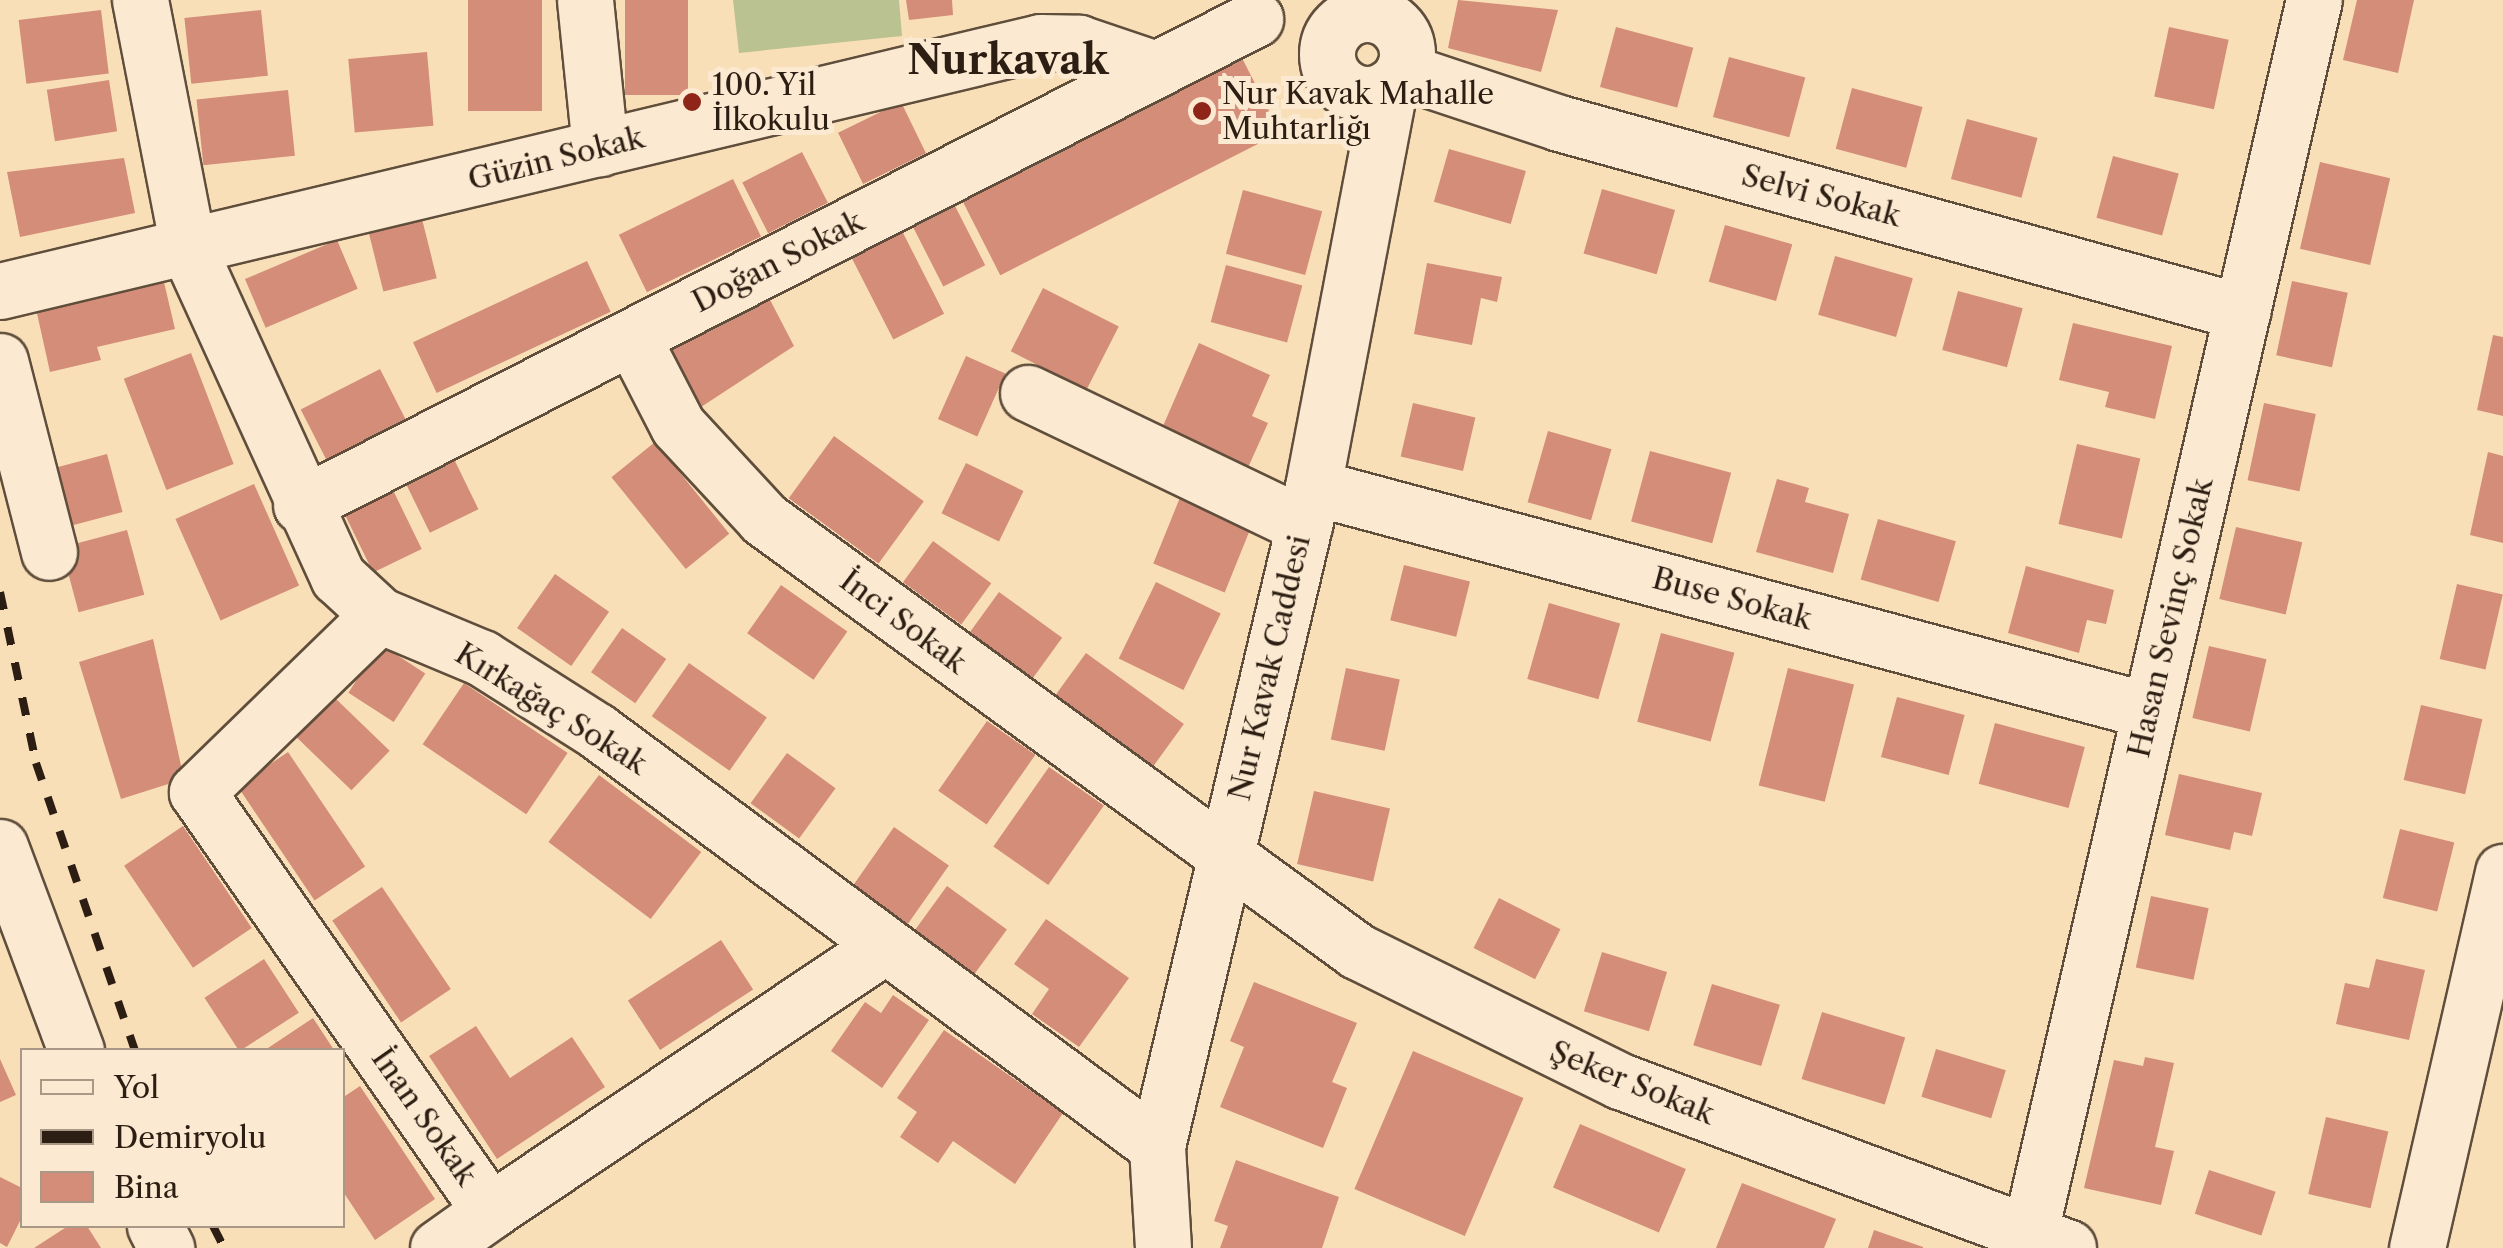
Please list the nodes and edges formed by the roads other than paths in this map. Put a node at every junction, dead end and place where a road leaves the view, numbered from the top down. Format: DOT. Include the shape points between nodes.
graph roads {
  1 [pos="140,0"];
  2 [pos="585,0"];
  3 [pos="2314,0"];
  4 [pos="1248,10"];
  5 [pos="1398,46"];
  6 [pos="1156,69"];
  7 [pos="600,148"];
  8 [pos="188,248"];
  9 [pos="0,291"];
  10 [pos="2242,312"];
  11 [pos="632,337"];
  12 [pos="0,361"];
  13 [pos="1028,393"];
  14 [pos="302,505"];
  15 [pos="1309,506"];
  16 [pos="49,552"];
  17 [pos="380,615"];
  18 [pos="2150,711"];
  19 [pos="0,847"];
  20 [pos="1225,860"];
  21 [pos="2503,872"];
  22 [pos="884,946"];
  23 [pos="2492,973"];
  24 [pos="75,1048"];
  25 [pos="1157,1146"];
  26 [pos="490,1211"];
  27 [pos="2049,1242"];
  28 [pos="438,1248"];
  29 [pos="1164,1248"];
  30 [pos="2418,1248"];
  1 -- 8 [label="street, Kırkağaç Sokak"];
  2 -- 7 [label="street"];
  3 -- 10 [label="street, Hasan Sevinç Sokak"];
  4 -- 5 [label="street, Selvi Sokak" via="1330,41 1359,15"];
  4 -- 6 [label="street, Doğan Sokak"];
  5 -- 10 [label="street, Selvi Sokak" via="1559,123"];
  5 -- 15 [label="street, Nur Kavak Caddesi"];
  6 -- 7 [label="street, Güzin Sokak" via="1079,43 1040,42"];
  6 -- 11 [label="street, Doğan Sokak"];
  7 -- 8 [label="street, Güzin Sokak"];
  8 -- 9 [label="street, Güzin Sokak"];
  8 -- 14 [label="street, Kırkağaç Sokak"];
  10 -- 18 [label="street, Hasan Sevinç Sokak"];
  11 -- 14 [label="street, Doğan Sokak"];
  11 -- 20 [label="street, İnci Sokak" via="678,426 764,519"];
  12 -- 16 [label="street"];
  13 -- 15 [label="street, Buse Sokak"];
  14 -- 17 [label="street, Kırkağaç Sokak" via="338,577"];
  15 -- 18 [label="street, Buse Sokak"];
  15 -- 20 [label="street, Nur Kavak Caddesi"];
  17 -- 22 [label="street, Kırkağaç Sokak" via="482,658 597,731"];
  17 -- 26 [label="street, İnan Sokak" via="198,792"];
  18 -- 27 [label="street, Hasan Sevinç Sokak"];
  19 -- 24 [label="street"];
  20 -- 25 [label="street, Nur Kavak Caddesi"];
  20 -- 27 [label="street, Şeker Sokak" via="1357,951 1528,1041"];
  21 -- 23 [label="street"];
  22 -- 25 [label="street, Kırkağaç Sokak"];
  22 -- 26 [label="street, İnan Sokak"];
  23 -- 30 [label="street"];
  25 -- 29 [label="street, Nur Kavak Caddesi"];
  26 -- 28 [label="street"];
}
